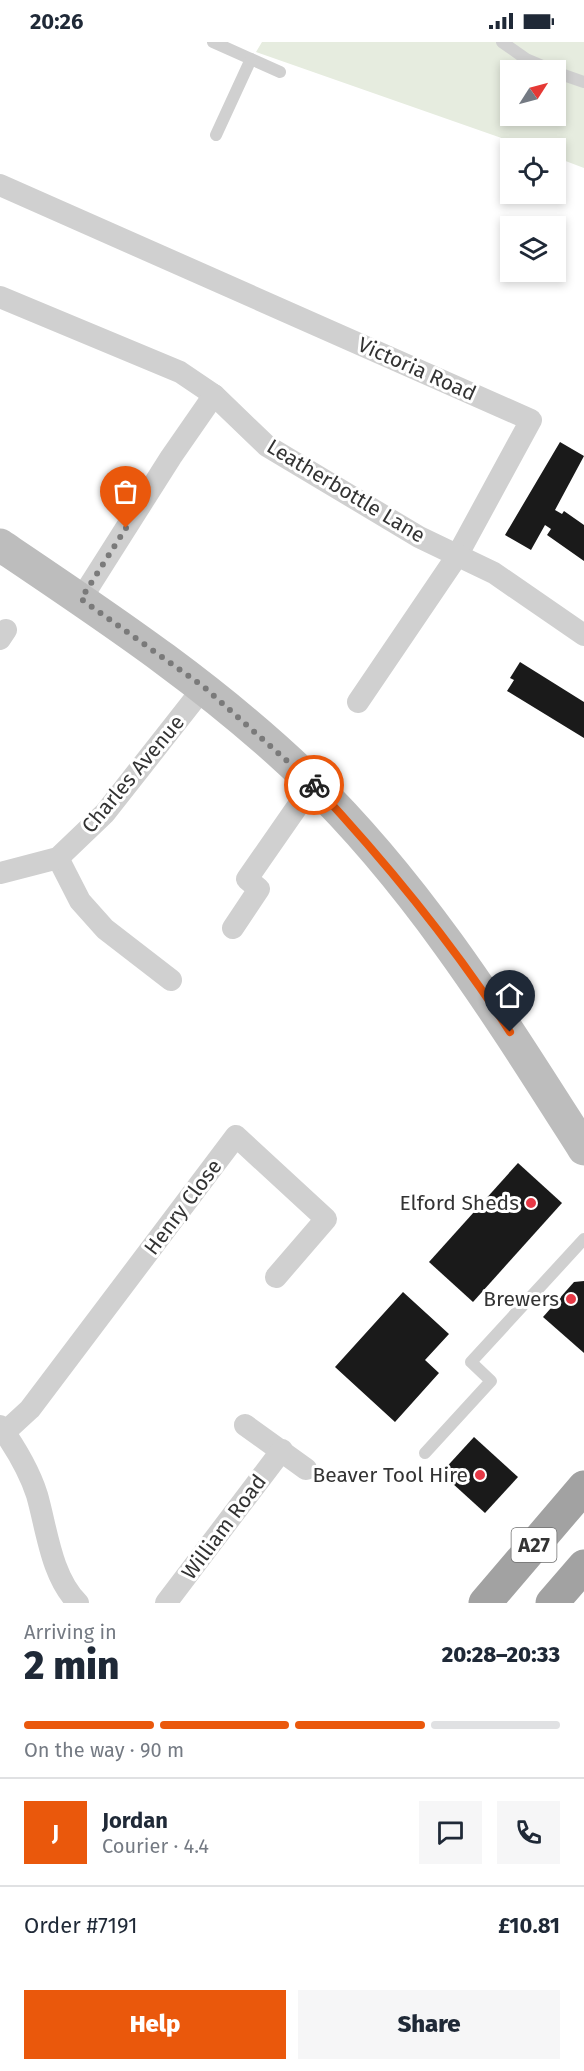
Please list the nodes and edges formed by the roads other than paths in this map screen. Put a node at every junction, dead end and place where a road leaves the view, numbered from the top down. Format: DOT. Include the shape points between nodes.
graph roads {
  1 [pos="213,42"];
  2 [pos="502,42"];
  3 [pos="251,59"];
  4 [pos="528,60"];
  5 [pos="280,72"];
  6 [pos="566,76"];
  7 [pos="584,82"];
  8 [pos="216,135"];
  9 [pos="0,185"];
  10 [pos="0,297"];
  11 [pos="214,394"];
  12 [pos="0,545"];
  13 [pos="457,556"];
  14 [pos="81,599"];
  15 [pos="584,635"];
  16 [pos="204,687"];
  17 [pos="358,702"];
  18 [pos="313,784"];
  19 [pos="58,858"];
  20 [pos="0,873"];
  21 [pos="233,928"];
  22 [pos="171,980"];
  23 [pos="584,1149"];
  24 [pos="584,1239"];
  25 [pos="276,1277"];
  26 [pos="245,1425"];
  27 [pos="2,1429"];
  28 [pos="282,1450"];
  29 [pos="425,1453"];
  30 [pos="306,1468"];
  31 [pos="584,1487"];
  32 [pos="584,1566"];
  33 [pos="78,1603"];
  34 [pos="166,1603"];
  35 [pos="485,1603"];
  36 [pos="552,1603"];
  1 -- 3 [label="lane"];
  2 -- 4 [label="lane"];
  3 -- 5 [label="lane"];
  3 -- 8 [label="lane"];
  6 -- 7 [label="lane"];
  9 -- 13 [label="street, Victoria Road" via="531,420"];
  10 -- 11 [label="street, Leatherbottle Lane" via="154,359"];
  11 -- 13 [label="street, Leatherbottle Lane" via="267,446"];
  11 -- 14 [label="street"];
  12 -- 14 [label="main road"];
  13 -- 15 [label="street, Leatherbottle Lane" via="494,573"];
  13 -- 17 [label="street, Victoria Road"];
  14 -- 16 [label="main road"];
  16 -- 18 [label="main road"];
  16 -- 19 [label="street, Charles Avenue" via="105,813"];
  18 -- 21 [label="street" via="247,879 259,889"];
  18 -- 23 [label="main road" via="447,942"];
  19 -- 20 [label="street, Charles Avenue"];
  19 -- 22 [label="street" via="80,901 105,929"];
  24 -- 29 [label="lane" via="471,1362 491,1380"];
  25 -- 27 [label="street, Henry Close" via="326,1219 236,1136 30,1409"];
  26 -- 28 [label="street"];
  27 -- 33 [label="street" via="20,1456 36,1493 60,1574"];
  28 -- 30 [label="street"];
  28 -- 34 [label="street, William Road"];
  31 -- 35 [label="highway, A27"];
  32 -- 36 [label="highway, A27"];
}
